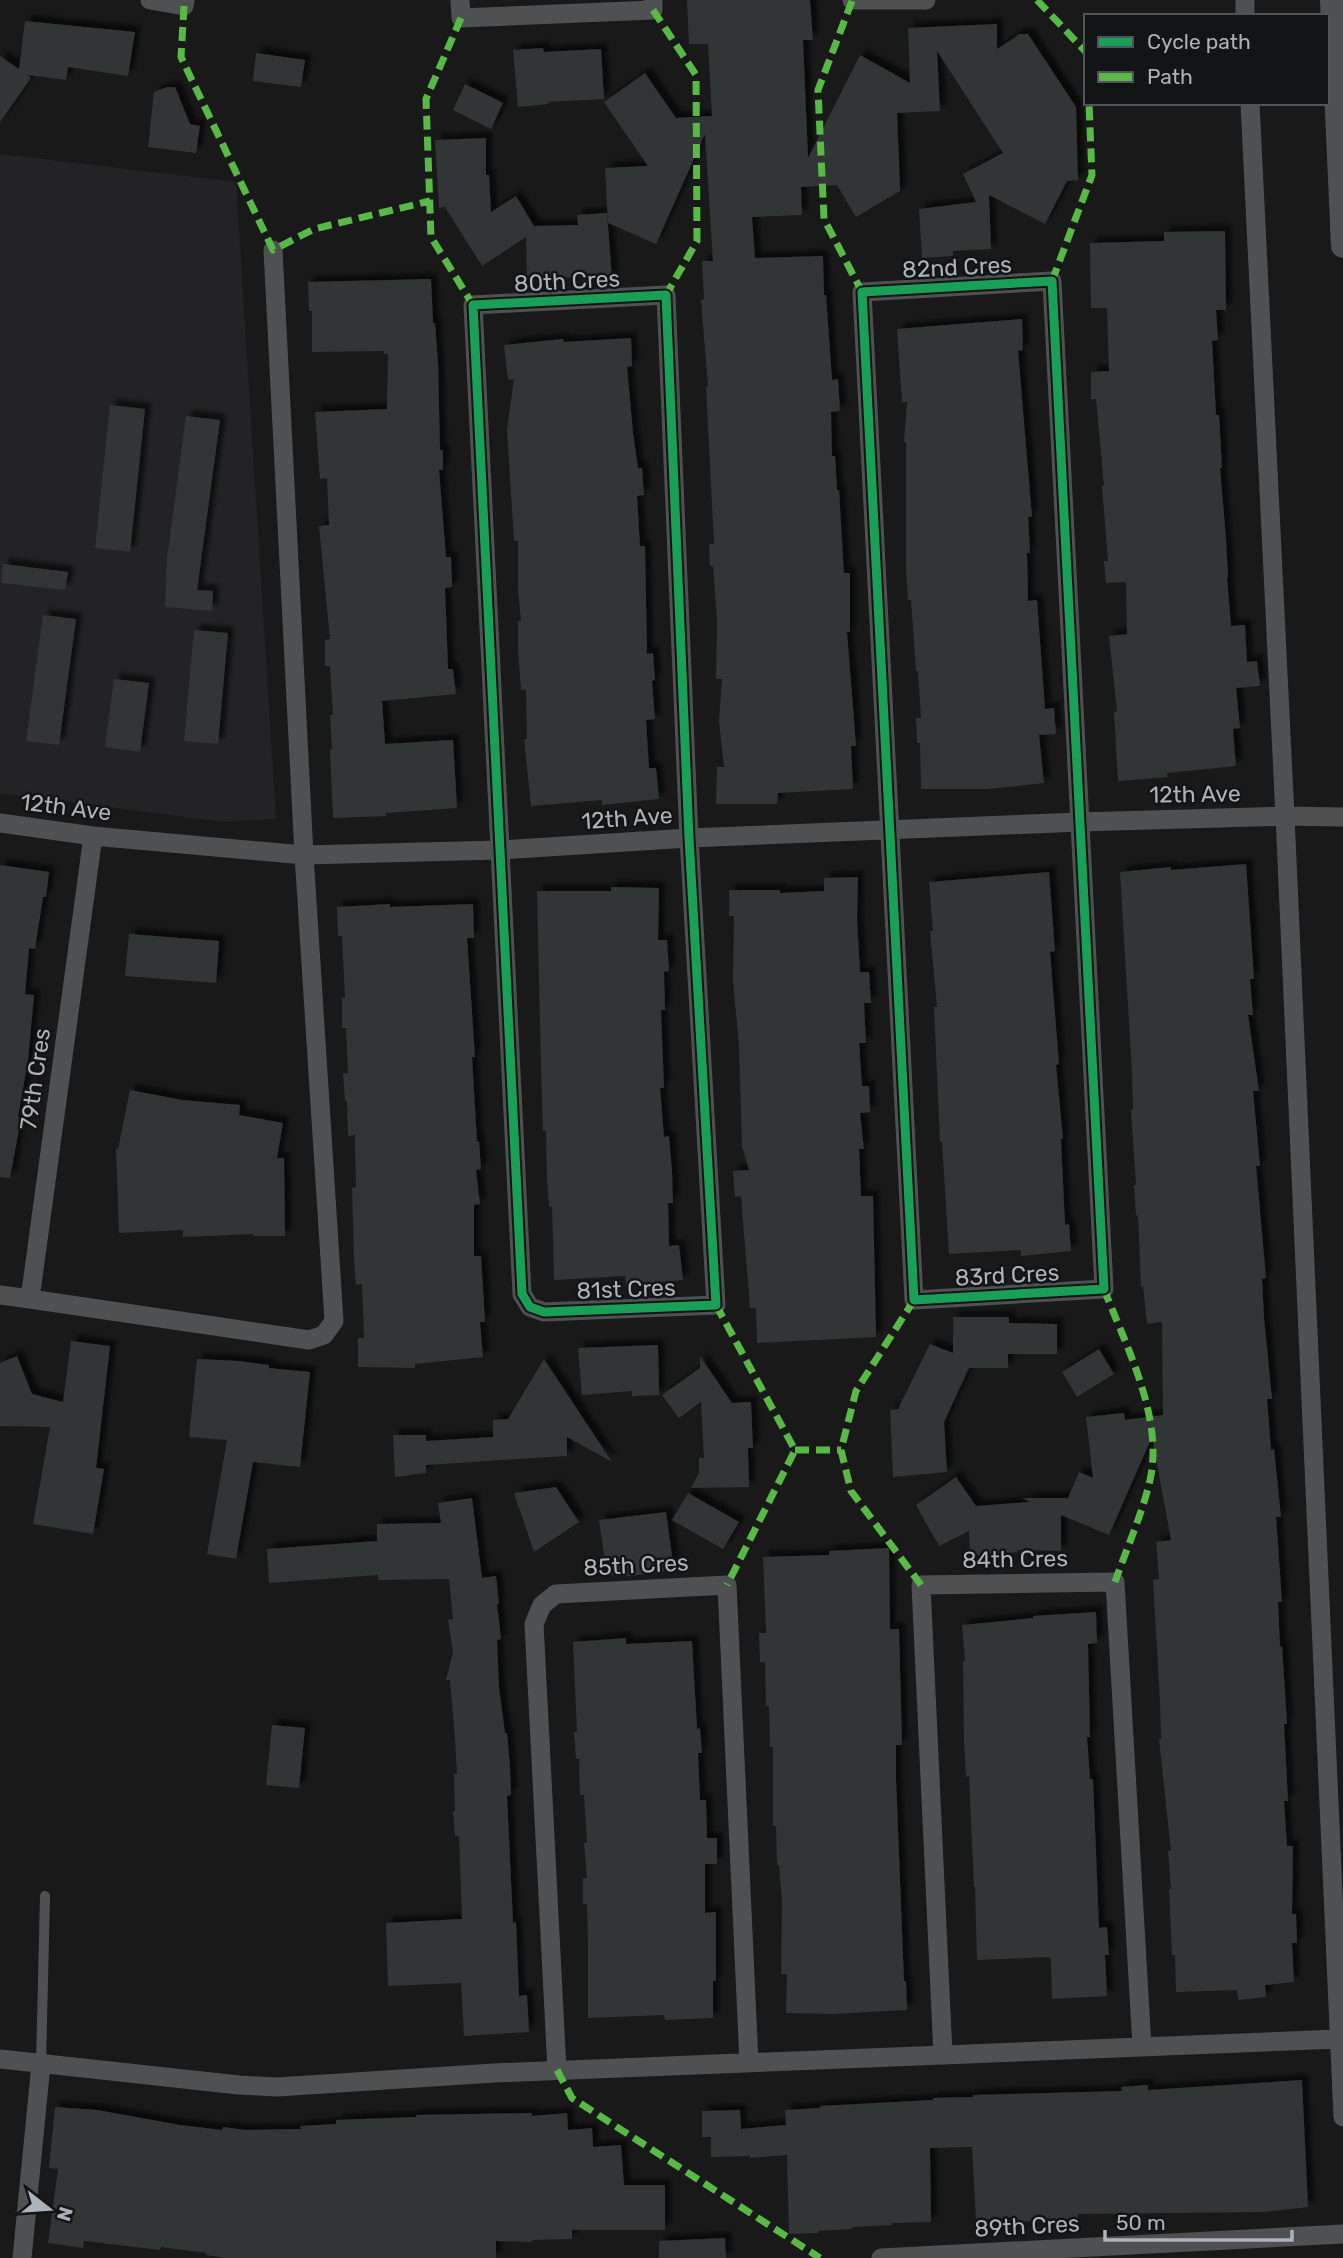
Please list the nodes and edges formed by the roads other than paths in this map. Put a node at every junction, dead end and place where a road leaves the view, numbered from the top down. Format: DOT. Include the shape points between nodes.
graph roads {
  1 [pos="150,0"];
  2 [pos="185,0"];
  3 [pos="460,0"];
  4 [pos="653,0"];
  5 [pos="852,0"];
  6 [pos="926,0"];
  7 [pos="1332,0"];
  8 [pos="1250,105"];
  9 [pos="1343,246"];
  10 [pos="273,250"];
  11 [pos="1285,816"];
  12 [pos="1343,817"];
  13 [pos="1080,821"];
  14 [pos="0,823"];
  15 [pos="890,830"];
  16 [pos="93,836"];
  17 [pos="689,838"];
  18 [pos="500,850"];
  19 [pos="303,855"];
  20 [pos="0,1295"];
  21 [pos="30,1299"];
  22 [pos="45,1896"];
  23 [pos="1338,2039"];
  24 [pos="1142,2047"];
  25 [pos="943,2055"];
  26 [pos="0,2059"];
  27 [pos="749,2063"];
  28 [pos="41,2064"];
  29 [pos="556,2070"];
  30 [pos="1343,2117"];
  31 [pos="1343,2234"];
  32 [pos="22,2258"];
  33 [pos="881,2258"];
  1 -- 2 [label="street" via="184,6"];
  3 -- 4 [label="street" via="461,18 653,9"];
  5 -- 6 [label="street"];
  7 -- 9 [label="street"];
  8 -- 11 [label="street"];
  10 -- 19 [label="street"];
  11 -- 12 [label="street, 12th Ave"];
  11 -- 13 [label="street, 12th Ave"];
  11 -- 23 [label="street"];
  13 -- 15 [label="street, 12th Ave"];
  13 -- 15 [label="street, 83rd Cres" via="1104,1289 914,1300"];
  13 -- 15 [label="street, 82nd Cres" via="1052,281 862,292"];
  14 -- 16 [label="street, 12th Ave"];
  15 -- 17 [label="street, 12th Ave"];
  16 -- 19 [label="street, 12th Ave"];
  16 -- 21 [label="street, 79th Cres"];
  17 -- 18 [label="street, 12th Ave"];
  17 -- 18 [label="street, 81st Cres" via="716,1305 544,1312 530,1307 522,1294"];
  17 -- 18 [label="street, 80th Cres" via="666,295 473,305"];
  18 -- 19 [label="street, 12th Ave"];
  19 -- 21 [label="street" via="334,1321 324,1335 309,1340"];
  20 -- 21 [label="street"];
  22 -- 28 [label="lane"];
  23 -- 24 [label="street"];
  23 -- 30 [label="street"];
  24 -- 25 [label="street"];
  24 -- 25 [label="street, 84th Cres" via="1115,1582 921,1585"];
  25 -- 27 [label="street"];
  26 -- 28 [label="street"];
  27 -- 29 [label="street"];
  27 -- 29 [label="street, 85th Cres" via="727,1585 556,1594 542,1605 534,1624"];
  28 -- 29 [label="street" via="277,2087"];
  28 -- 32 [label="street"];
  31 -- 33 [label="street, 89th Cres"];
}
